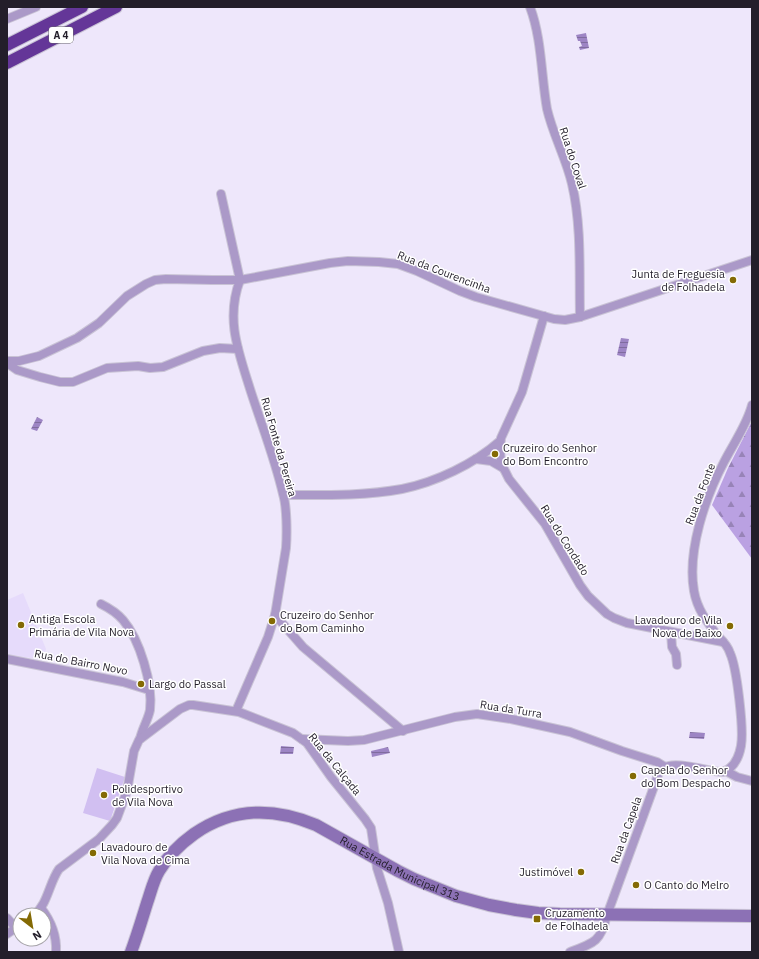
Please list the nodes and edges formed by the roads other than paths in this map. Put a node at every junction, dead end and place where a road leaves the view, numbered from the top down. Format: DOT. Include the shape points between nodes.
graph roads {
  1 [pos="36,7"];
  2 [pos="82,7"];
  3 [pos="116,7"];
  4 [pos="530,7"];
  5 [pos="7,19"];
  6 [pos="7,45"];
  7 [pos="7,63"];
  8 [pos="222,194"];
  9 [pos="752,260"];
  10 [pos="240,280"];
  11 [pos="544,316"];
  12 [pos="580,317"];
  13 [pos="238,349"];
  14 [pos="7,362"];
  15 [pos="752,405"];
  16 [pos="500,442"];
  17 [pos="476,459"];
  18 [pos="503,468"];
  19 [pos="284,495"];
  20 [pos="101,604"];
  21 [pos="275,615"];
  22 [pos="671,632"];
  23 [pos="723,642"];
  24 [pos="7,659"];
  25 [pos="677,665"];
  26 [pos="149,690"];
  27 [pos="236,711"];
  28 [pos="403,731"];
  29 [pos="302,739"];
  30 [pos="139,740"];
  31 [pos="665,767"];
  32 [pos="726,771"];
  33 [pos="752,781"];
  34 [pos="374,856"];
  35 [pos="41,907"];
  36 [pos="607,915"];
  37 [pos="752,916"];
  38 [pos="52,926"];
  39 [pos="56,952"];
  40 [pos="131,952"];
  41 [pos="398,952"];
  42 [pos="570,952"];
  1 -- 5 [label="street"];
  2 -- 6 [label="highway, A 4"];
  3 -- 7 [label="highway, A 4"];
  4 -- 12 [label="street, Rua do Coval" via="548,110 574,197 578,229"];
  8 -- 10 [label="street"];
  9 -- 12 [label="street, Rua da Courencinha"];
  10 -- 11 [label="street, Rua da Courencinha" via="330,263 389,263 412,269 470,295"];
  10 -- 13 [label="street, Rua Fonte da Pereira" via="233,309"];
  10 -- 14 [label="street, Rua da Courencinha" via="155,280 127,296 99,323 77,338 38,356"];
  11 -- 12 [label="street, Rua da Courencinha" via="559,320"];
  11 -- 16 [label="street, Rua do Condado" via="522,392"];
  13 -- 14 [label="street" via="220,348 203,351 163,367 107,368 73,382 40,377 17,370"];
  13 -- 19 [label="street, Rua Fonte da Pereira"];
  15 -- 23 [label="street, Rua da Fonte" via="702,514 694,558 694,591 699,607"];
  16 -- 17 [label="street"];
  16 -- 18 [label="street, Rua do Condado"];
  17 -- 18 [label="street" via="491,461"];
  17 -- 19 [label="street" via="448,474 402,489 364,493"];
  18 -- 22 [label="street, Rua do Condado" via="511,483 545,524 580,585 602,610 620,621"];
  19 -- 21 [label="street, Rua Fonte da Pereira" via="286,548"];
  20 -- 26 [label="street" via="117,614 129,627 144,664"];
  21 -- 27 [label="street, Rua Fonte da Pereira"];
  21 -- 28 [label="street" via="302,647"];
  22 -- 23 [label="street, Rua do Condado"];
  22 -- 25 [label="street"];
  23 -- 32 [label="street, Rua da Fonte" via="732,657 738,688 742,738 736,761"];
  24 -- 26 [label="street, Rua do Bairro Novo" via="123,682"];
  26 -- 30 [label="street" via="149,713"];
  27 -- 29 [label="street, Rua da Calçada" via="293,733"];
  27 -- 30 [label="street, Rua da Calçada" via="189,705 175,712"];
  28 -- 29 [label="street, Rua da Turra" via="356,741"];
  28 -- 31 [label="street, Rua da Turra" via="455,716 488,715 570,732"];
  29 -- 34 [label="street, Rua da Calçada" via="368,822 373,836"];
  30 -- 35 [label="street" via="134,751 127,791 117,818 99,839 59,869 54,875"];
  31 -- 32 [label="street" via="674,765"];
  31 -- 36 [label="street, Rua da Capela" via="656,781"];
  32 -- 33 [label="street"];
  34 -- 36 [label="main road, Rua Estrada Municipal 313" via="414,879 456,896 489,905 538,913"];
  34 -- 40 [label="main road, Rua Estrada Municipal 313" via="316,825 292,816 256,812 220,820 185,841 166,860 152,886"];
  34 -- 41 [label="street, Rua da Calçada" via="388,903"];
  36 -- 37 [label="main road, Rua Estrada Municipal 313"];
  36 -- 42 [label="street, Rua da Capela" via="598,938"];
  38 -- 39 [label="street"];
}
